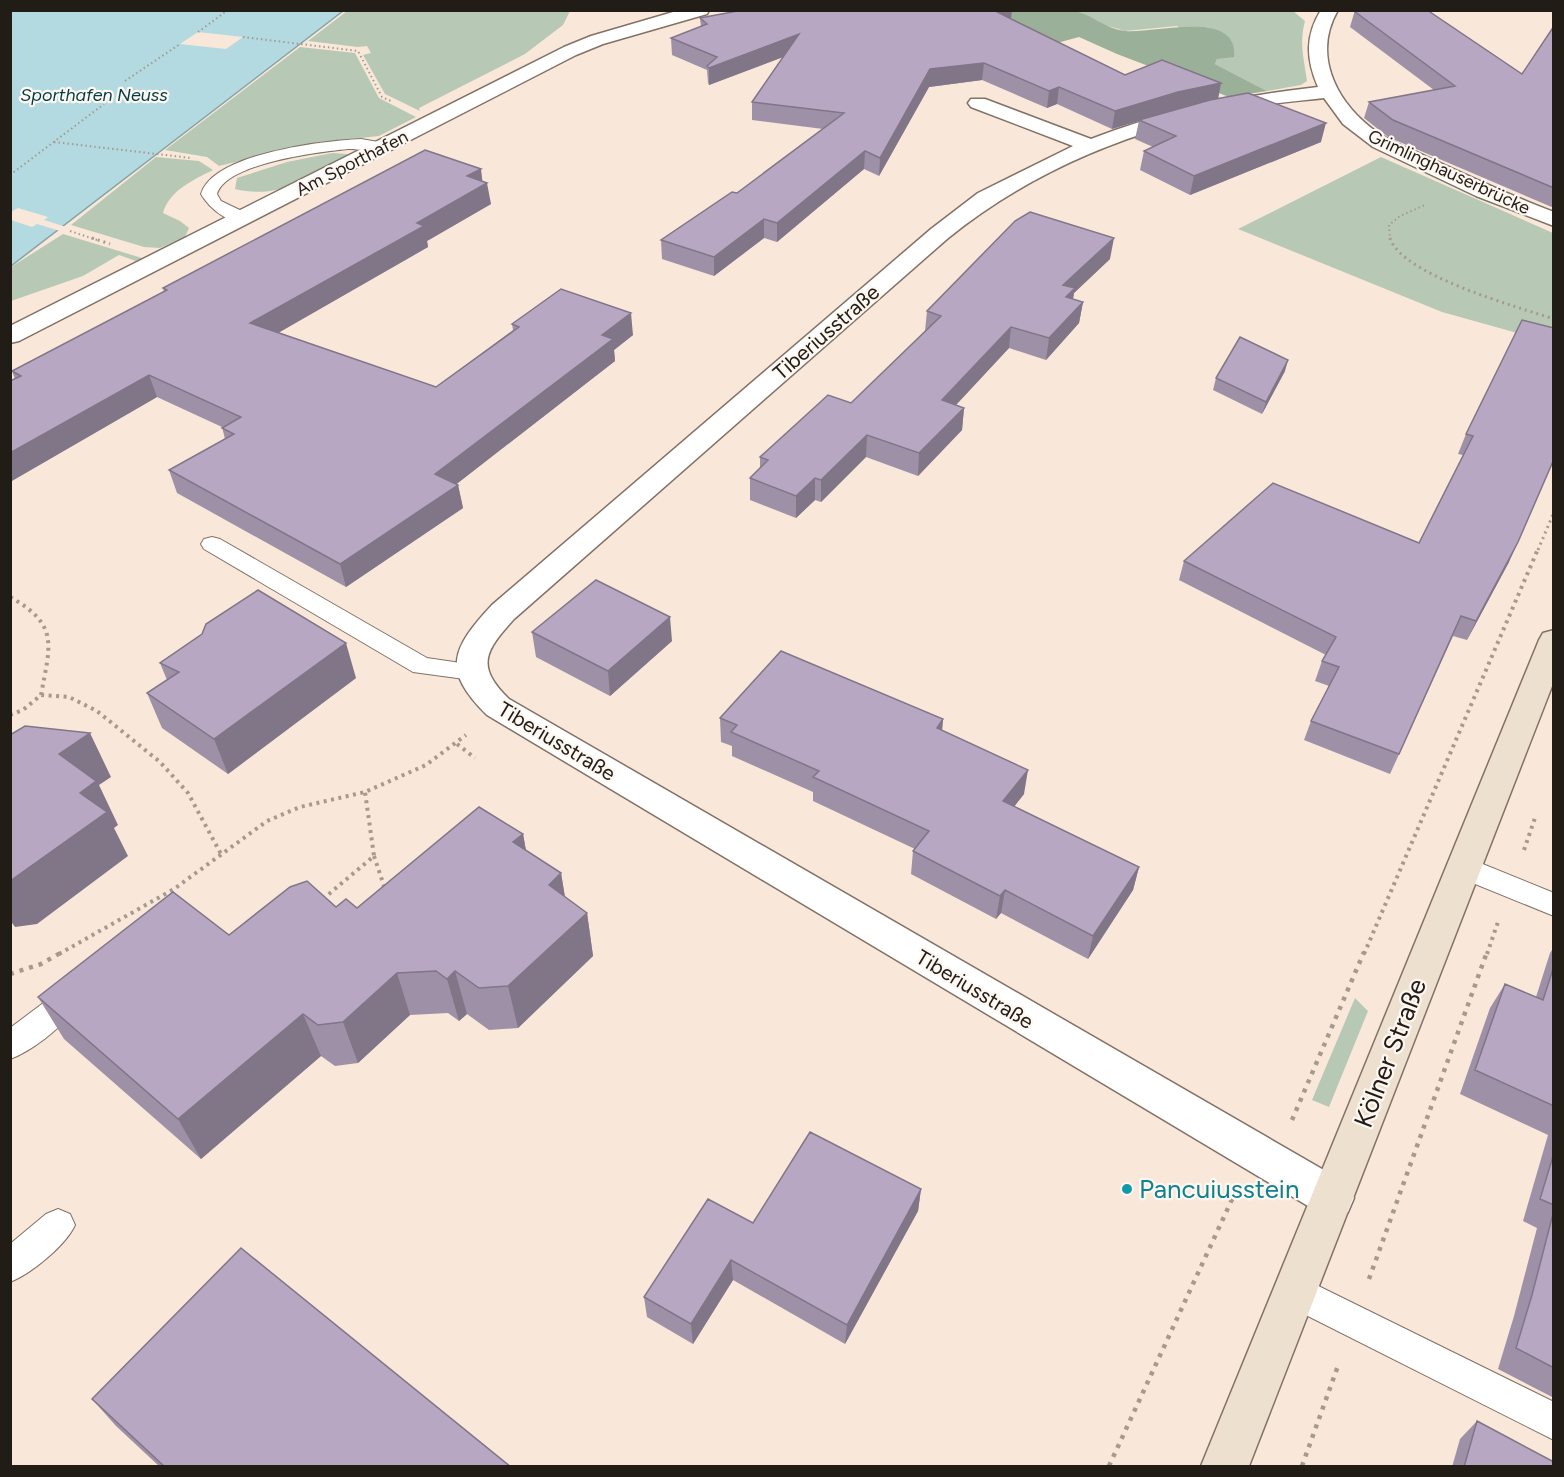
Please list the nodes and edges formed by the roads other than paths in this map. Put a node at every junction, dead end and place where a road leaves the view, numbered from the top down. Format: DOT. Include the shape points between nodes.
graph roads {
  1 [pos="701,10"];
  2 [pos="1319,14"];
  3 [pos="1330,91"];
  4 [pos="978,103"];
  5 [pos="1089,146"];
  6 [pos="384,147"];
  7 [pos="242,218"];
  8 [pos="1554,220"];
  9 [pos="10,336"];
  10 [pos="212,544"];
  11 [pos="1554,640"];
  12 [pos="472,672"];
  13 [pos="1463,867"];
  14 [pos="1554,905"];
  15 [pos="57,1010"];
  16 [pos="10,1046"];
  17 [pos="1333,1198"];
  18 [pos="58,1225"];
  19 [pos="10,1266"];
  20 [pos="1296,1292"];
  21 [pos="1554,1422"];
  22 [pos="1225,1467"];
  1 -- 6 [label="street, Am Sporthafen" via="570,51"];
  2 -- 3 [label="street, Grimlinghauserbrücke" via="1316,52"];
  3 -- 5 [label="street, Tiberiusstraße" via="1246,101 1191,113"];
  3 -- 8 [label="street, Grimlinghauserbrücke" via="1362,131 1382,143"];
  4 -- 5 [label="street"];
  5 -- 12 [label="street, Tiberiusstraße" via="1037,169 984,200 939,234 503,612 480,635 472,654"];
  6 -- 7 [label="street, Am Sporthafen"];
  6 -- 7 [label="lane" via="338,146 277,157 223,174 212,184 209,194 215,204"];
  7 -- 9 [label="street, Am Sporthafen"];
  10 -- 12 [label="lane" via="422,666"];
  11 -- 13 [label="main road, Kölner Straße"];
  12 -- 17 [label="street, Tiberiusstraße" via="480,692 498,707"];
  13 -- 14 [label="lane"];
  13 -- 17 [label="main road, Kölner Straße"];
  15 -- 16 [label="lane"];
  17 -- 20 [label="main road, Kölner Straße"];
  18 -- 19 [label="lane"];
  20 -- 21 [label="lane"];
  20 -- 22 [label="main road, Kölner Straße"];
}
